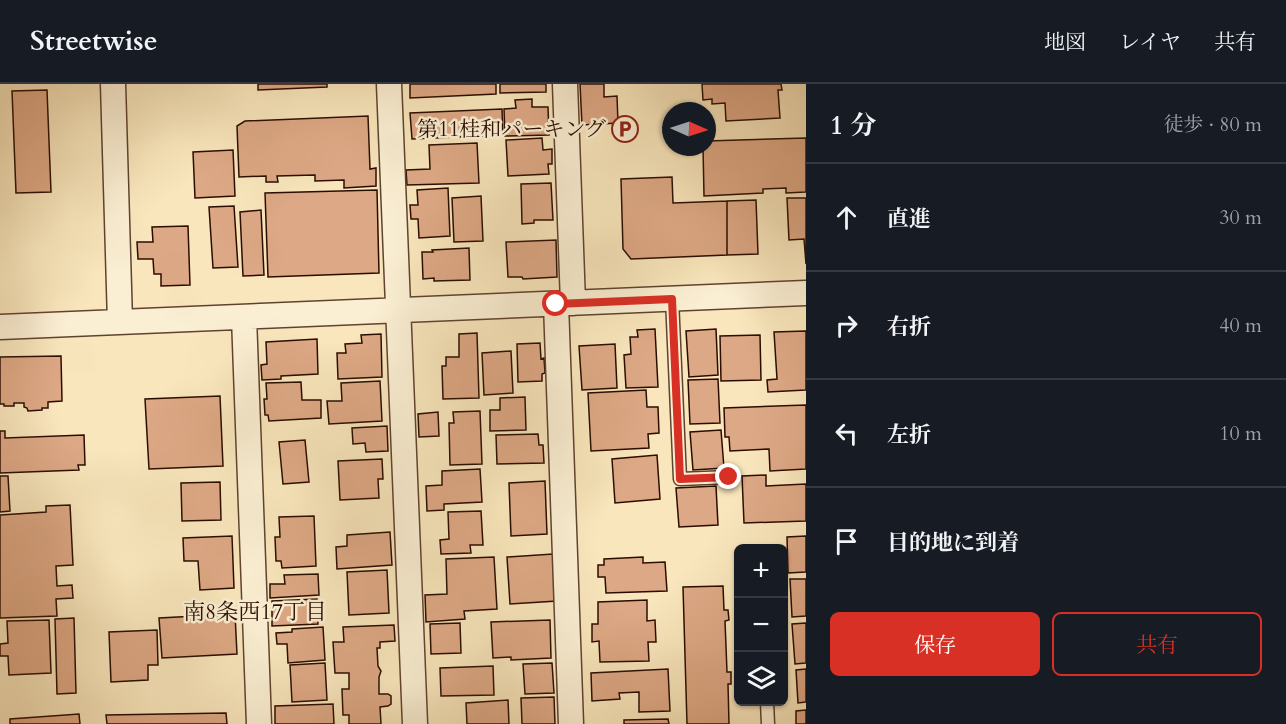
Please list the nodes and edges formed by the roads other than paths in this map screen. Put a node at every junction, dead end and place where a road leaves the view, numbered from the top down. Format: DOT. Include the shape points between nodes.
graph roads {
  1 [pos="113,84"];
  2 [pos="389,84"];
  3 [pos="565,84"];
  4 [pos="806,293"];
  5 [pos="672,299"];
  6 [pos="565,304"];
  7 [pos="398,310"];
  8 [pos="244,317"];
  9 [pos="120,322"];
  10 [pos="0,327"];
  11 [pos="729,477"];
  12 [pos="767,706"];
  13 [pos="259,724"];
  14 [pos="415,724"];
  15 [pos="571,724"];
  16 [pos="768,724"];
  1 -- 9 [label="street"];
  2 -- 7 [label="street"];
  3 -- 6 [label="street"];
  4 -- 5 [label="street"];
  5 -- 6 [label="street"];
  5 -- 11 [label="lane" via="680,479"];
  6 -- 7 [label="street"];
  6 -- 15 [label="street"];
  7 -- 8 [label="street"];
  7 -- 14 [label="street"];
  8 -- 9 [label="street"];
  8 -- 13 [label="street"];
  9 -- 10 [label="street"];
  12 -- 16 [label="lane"];
}
